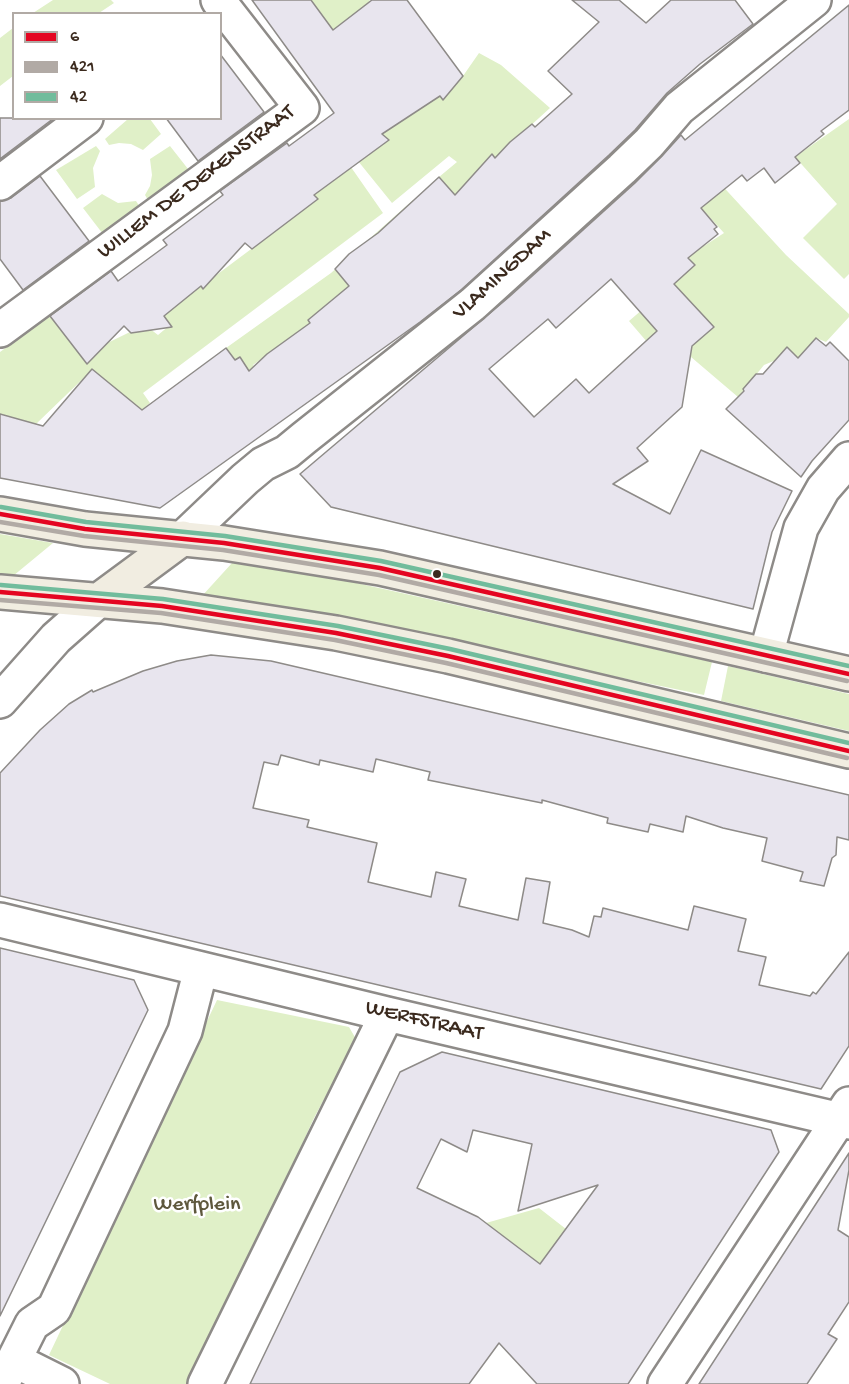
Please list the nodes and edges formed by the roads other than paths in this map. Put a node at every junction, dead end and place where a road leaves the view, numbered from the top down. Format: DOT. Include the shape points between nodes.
graph roads {
  1 [pos="813,0"];
  2 [pos="222,10"];
  3 [pos="83,120"];
  4 [pos="0,183"];
  5 [pos="0,330"];
  6 [pos="849,459"];
  7 [pos="0,514"];
  8 [pos="183,538"];
  9 [pos="0,592"];
  10 [pos="99,600"];
  11 [pos="766,655"];
  12 [pos="849,674"];
  13 [pos="0,701"];
  14 [pos="849,751"];
  15 [pos="0,920"];
  16 [pos="201,969"];
  17 [pos="387,1014"];
  18 [pos="846,1115"];
  19 [pos="8,1372"];
  20 [pos="62,1384"];
  21 [pos="205,1384"];
  22 [pos="665,1384"];
  1 -- 8 [label="street, VLAMINGDAM" via="679,108 622,169 473,304 296,445 263,464"];
  2 -- 5 [label="street, WILLEM DE DEKENSTRAAT" via="302,108"];
  3 -- 4 [label="street"];
  6 -- 11 [label="street" via="823,489 801,528"];
  7 -- 8 [label="main road" via="85,529"];
  8 -- 10 [label="main road"];
  8 -- 11 [label="main road" via="380,568"];
  9 -- 10 [label="main road"];
  10 -- 13 [label="street" via="56,638"];
  10 -- 14 [label="main road" via="336,633"];
  11 -- 12 [label="main road"];
  15 -- 16 [label="street, WERFSTRAAT"];
  16 -- 17 [label="street, WERFSTRAAT"];
  16 -- 19 [label="street" via="185,1031 54,1309 32,1324"];
  17 -- 18 [label="street, WERFSTRAAT"];
  17 -- 21 [label="street"];
  18 -- 22 [label="street"];
  19 -- 20 [label="street"];
}
